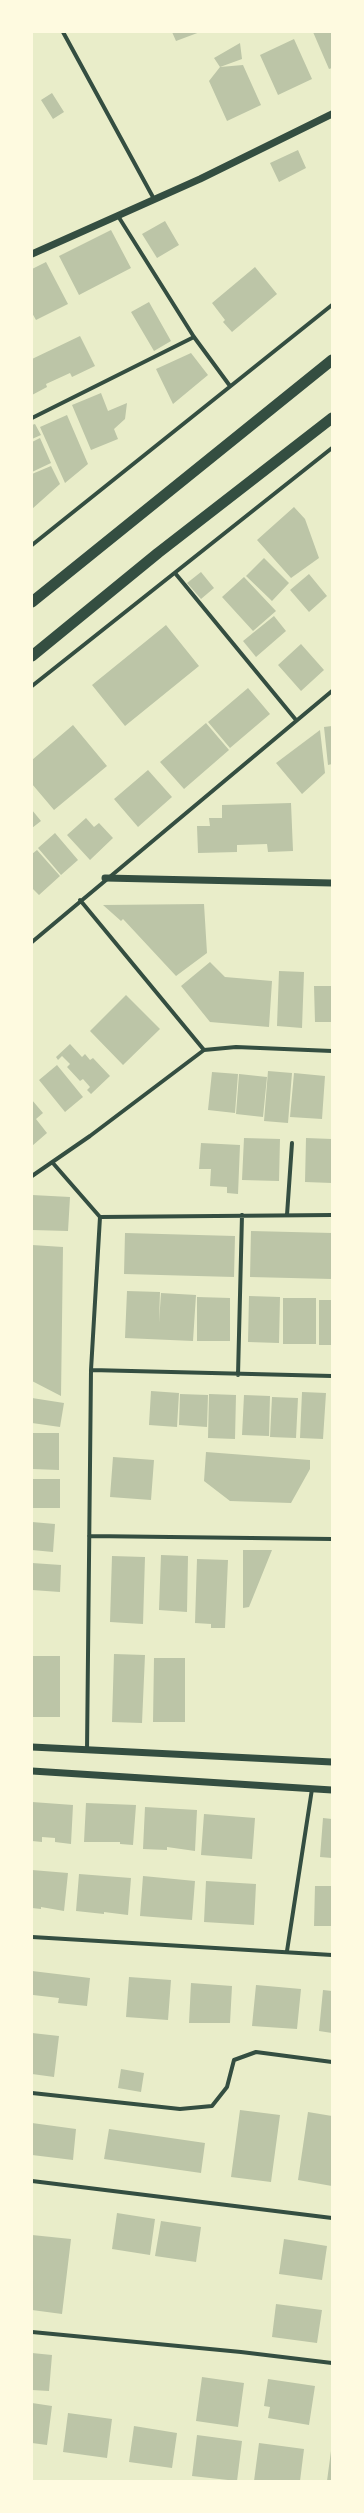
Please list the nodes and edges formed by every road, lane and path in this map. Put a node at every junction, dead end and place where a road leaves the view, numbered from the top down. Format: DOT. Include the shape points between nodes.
graph roads {
  1 [pos="63,32"];
  2 [pos="332,114"];
  3 [pos="154,199"];
  4 [pos="118,216"];
  5 [pos="32,254"];
  6 [pos="332,305"];
  7 [pos="194,337"];
  8 [pos="332,360"];
  9 [pos="230,386"];
  10 [pos="32,418"];
  11 [pos="332,418"];
  12 [pos="332,448"];
  13 [pos="32,545"];
  14 [pos="175,573"];
  15 [pos="32,602"];
  16 [pos="32,656"];
  17 [pos="32,686"];
  18 [pos="332,691"];
  19 [pos="330,694"];
  20 [pos="296,720"];
  21 [pos="106,878"];
  22 [pos="332,883"];
  23 [pos="80,900"];
  24 [pos="32,942"];
  25 [pos="204,1050"];
  26 [pos="332,1051"];
  27 [pos="292,1143"];
  28 [pos="52,1162"];
  29 [pos="32,1176"];
  30 [pos="242,1215"];
  31 [pos="287,1215"];
  32 [pos="332,1215"];
  33 [pos="100,1217"];
  34 [pos="91,1370"];
  35 [pos="238,1375"];
  36 [pos="332,1376"];
  37 [pos="89,1536"];
  38 [pos="332,1539"];
  39 [pos="32,1747"];
  40 [pos="87,1751"];
  41 [pos="332,1762"];
  42 [pos="32,1771"];
  43 [pos="312,1789"];
  44 [pos="332,1790"];
  45 [pos="32,1937"];
  46 [pos="287,1951"];
  47 [pos="332,1954"];
  48 [pos="332,2062"];
  49 [pos="32,2093"];
  50 [pos="32,2181"];
  51 [pos="332,2218"];
  52 [pos="32,2332"];
  53 [pos="332,2363"];
  1 -- 3 [label="street"];
  2 -- 3 [label="street"];
  3 -- 4 [label="street"];
  4 -- 5 [label="street"];
  4 -- 7 [label="street"];
  6 -- 9 [label="street"];
  7 -- 9 [label="street"];
  7 -- 10 [label="street"];
  8 -- 15 [label="highway"];
  9 -- 13 [label="street"];
  11 -- 16 [label="highway" via="158,553"];
  12 -- 14 [label="street"];
  14 -- 17 [label="street"];
  14 -- 20 [label="street"];
  18 -- 19 [label="street"];
  19 -- 20 [label="street"];
  20 -- 21 [label="street"];
  21 -- 22 [label="street"];
  21 -- 23 [label="street"];
  23 -- 24 [label="street"];
  23 -- 25 [label="street"];
  25 -- 26 [label="street" via="236,1047"];
  25 -- 28 [label="street"];
  27 -- 31 [label="street"];
  28 -- 29 [label="street"];
  28 -- 33 [label="street"];
  30 -- 31 [label="street"];
  30 -- 33 [label="street"];
  30 -- 35 [label="street"];
  31 -- 32 [label="street"];
  33 -- 34 [label="street"];
  34 -- 35 [label="street"];
  34 -- 37 [label="street"];
  35 -- 36 [label="street"];
  37 -- 38 [label="street"];
  37 -- 40 [label="street"];
  39 -- 40 [label="street"];
  40 -- 41 [label="street"];
  42 -- 43 [label="street"];
  43 -- 44 [label="street"];
  43 -- 46 [label="street"];
  45 -- 46 [label="street"];
  46 -- 47 [label="street"];
  48 -- 49 [label="street" via="256,2052 234,2060 227,2087 212,2106 180,2109"];
  50 -- 51 [label="street"];
  52 -- 53 [label="street"];
}
